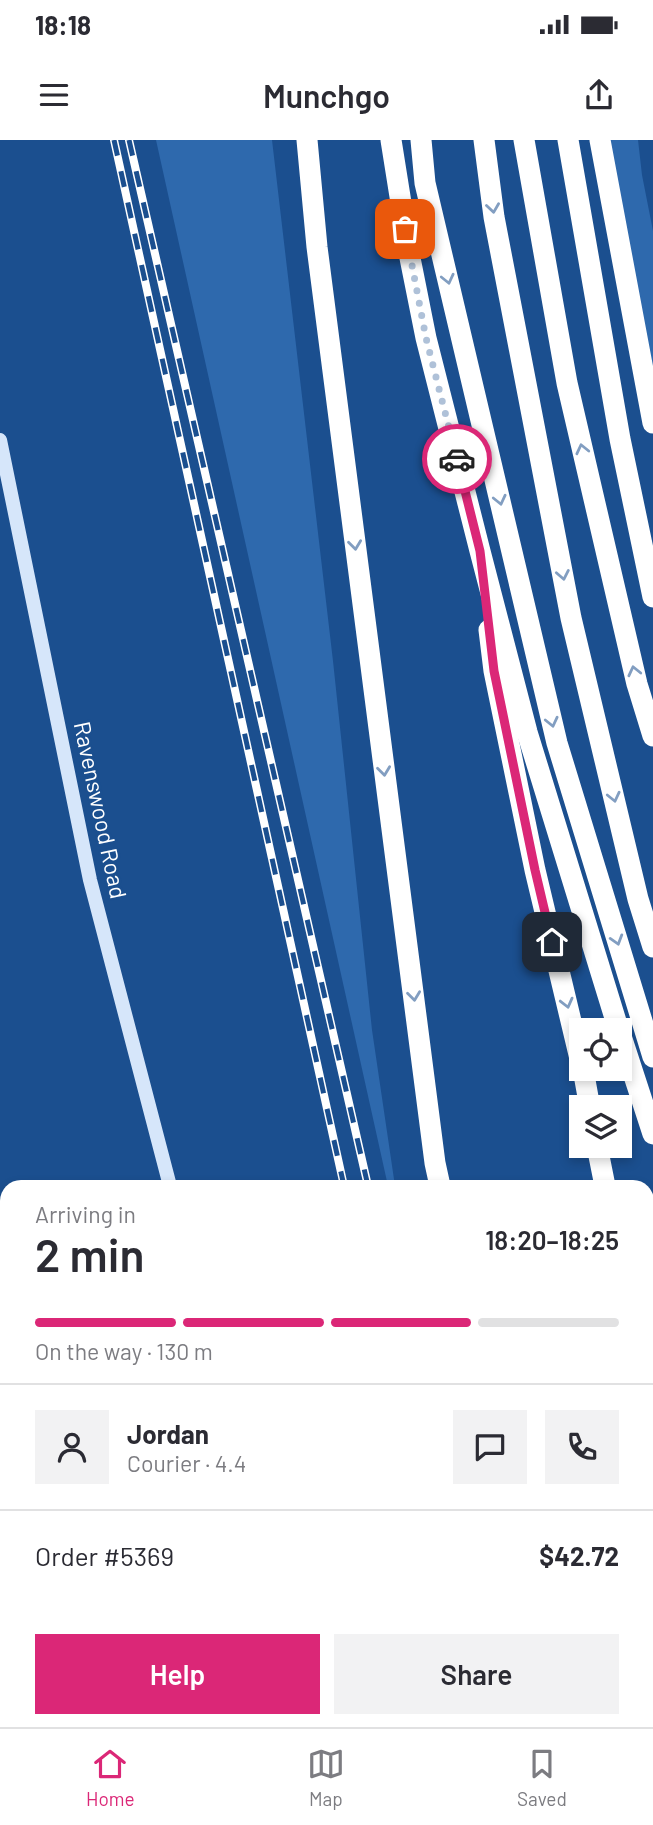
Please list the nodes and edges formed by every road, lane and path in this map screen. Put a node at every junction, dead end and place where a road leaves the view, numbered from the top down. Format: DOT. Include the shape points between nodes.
graph roads {
  1 [pos="295,140"];
  2 [pos="307,140"];
  3 [pos="391,140"];
  4 [pos="421,140"];
  5 [pos="484,140"];
  6 [pos="524,140"];
  7 [pos="568,140"];
  8 [pos="600,140"];
  9 [pos="317,247"];
  10 [pos="653,423"];
  11 [pos="0,440"];
  12 [pos="480,551"];
  13 [pos="653,597"];
  14 [pos="653,736"];
  15 [pos="653,947"];
  16 [pos="570,1018"];
  17 [pos="615,1018"];
  18 [pos="653,1056"];
  19 [pos="632,1071"];
  20 [pos="653,1134"];
  21 [pos="599,1158"];
  22 [pos="168,1180"];
  23 [pos="439,1180"];
  24 [pos="604,1180"];
  1 -- 9 [label="highway"];
  2 -- 9 [label="highway"];
  3 -- 12 [label="highway" via="426,338"];
  4 -- 18 [label="highway, one-way" via="425,183 557,743"];
  5 -- 15 [label="highway, one-way" via="494,217 571,618"];
  14 -- 6 [label="highway, one-way" via="566,383"];
  7 -- 13 [label="highway" via="620,439"];
  8 -- 10 [label="highway"];
  9 -- 23 [label="highway, one-way"];
  11 -- 22 [label="street, Ravenswood Road" via="90,880"];
  12 -- 16 [label="highway, one-way" via="494,671"];
  12 -- 17 [label="highway" via="527,732"];
  19 -- 20 [label="highway"];
  21 -- 24 [label="highway"];
}
